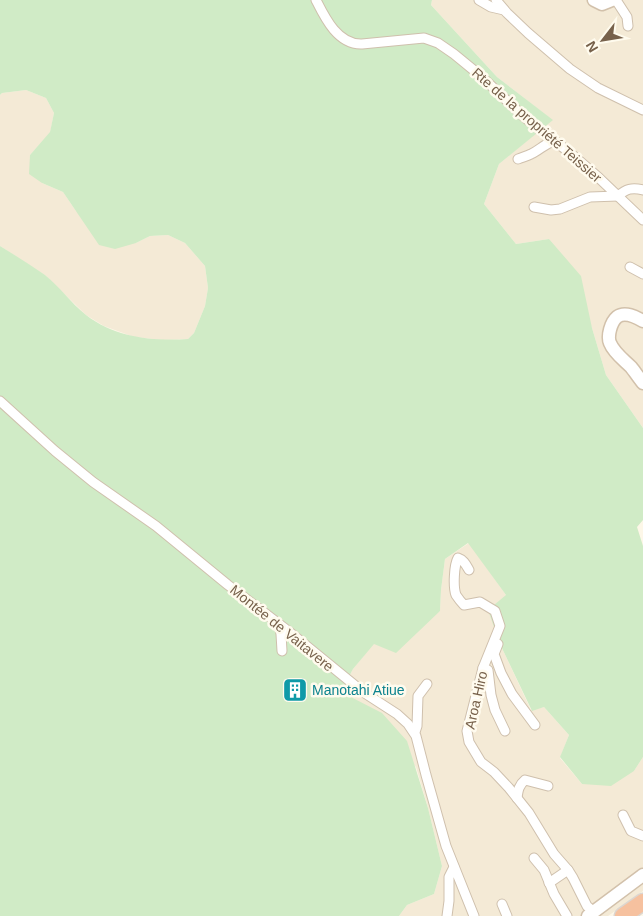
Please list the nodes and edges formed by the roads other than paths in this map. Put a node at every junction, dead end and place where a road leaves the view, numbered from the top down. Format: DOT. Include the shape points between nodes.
graph roads {
  1 [pos="316,0"];
  2 [pos="479,0"];
  3 [pos="496,0"];
  4 [pos="594,0"];
  5 [pos="612,0"];
  6 [pos="616,0"];
  7 [pos="504,10"];
  8 [pos="628,26"];
  9 [pos="643,110"];
  10 [pos="555,141"];
  11 [pos="518,159"];
  12 [pos="643,190"];
  13 [pos="618,196"];
  14 [pos="534,207"];
  15 [pos="643,220"];
  16 [pos="630,267"];
  17 [pos="643,274"];
  18 [pos="643,321"];
  19 [pos="643,383"];
  20 [pos="0,401"];
  21 [pos="469,570"];
  22 [pos="495,611"];
  23 [pos="279,624"];
  24 [pos="282,651"];
  25 [pos="483,668"];
  26 [pos="427,684"];
  27 [pos="535,725"];
  28 [pos="415,732"];
  29 [pos="505,732"];
  30 [pos="548,786"];
  31 [pos="517,798"];
  32 [pos="623,815"];
  33 [pos="643,836"];
  34 [pos="534,858"];
  35 [pos="454,867"];
  36 [pos="568,870"];
  37 [pos="643,875"];
  38 [pos="550,883"];
  39 [pos="643,902"];
  40 [pos="502,904"];
  41 [pos="591,914"];
  42 [pos="447,916"];
  43 [pos="474,916"];
  44 [pos="507,916"];
  45 [pos="567,916"];
  46 [pos="622,916"];
  1 -- 10 [label="street, Rte de la propriété Teissier" via="329,24 343,38 354,43 424,38 438,43 460,58"];
  2 -- 7 [label="street"];
  3 -- 7 [label="street"];
  4 -- 5 [label="main road" via="602,4"];
  6 -- 8 [label="street" via="627,17"];
  7 -- 9 [label="street" via="570,69 598,88"];
  10 -- 11 [label="street"];
  10 -- 13 [label="street, Rte de la propriété Teissier"];
  12 -- 13 [label="street" via="627,189"];
  13 -- 14 [label="street" via="590,197 560,209"];
  13 -- 15 [label="street, Rte de la propriété Teissier"];
  16 -- 17 [label="street"];
  18 -- 19 [label="main road" via="624,314 617,317 609,341"];
  20 -- 23 [label="street, Montée de Vaitavere" via="93,482 156,526"];
  21 -- 22 [label="street" via="458,558 456,594 464,605 480,602"];
  22 -- 25 [label="street, Aroa Hiro" via="500,626"];
  22 -- 27 [label="street" via="505,621 494,654 512,694"];
  23 -- 24 [label="street"];
  23 -- 28 [label="street, Montée de Vaitavere"];
  25 -- 29 [label="street" via="488,670 495,710"];
  25 -- 31 [label="street, Aroa Hiro" via="467,731 469,742 482,762"];
  26 -- 28 [label="street" via="418,696"];
  28 -- 35 [label="street"];
  30 -- 31 [label="street" via="525,780 518,788"];
  31 -- 36 [label="street, Aroa Hiro"];
  32 -- 33 [label="street" via="631,831"];
  34 -- 38 [label="street"];
  35 -- 42 [label="street" via="449,877"];
  35 -- 43 [label="street"];
  36 -- 38 [label="street"];
  36 -- 41 [label="street, Aroa Hiro"];
  37 -- 41 [label="main road"];
  38 -- 45 [label="street"];
  39 -- 46 [label="highway"];
  40 -- 44 [label="street"];
}
